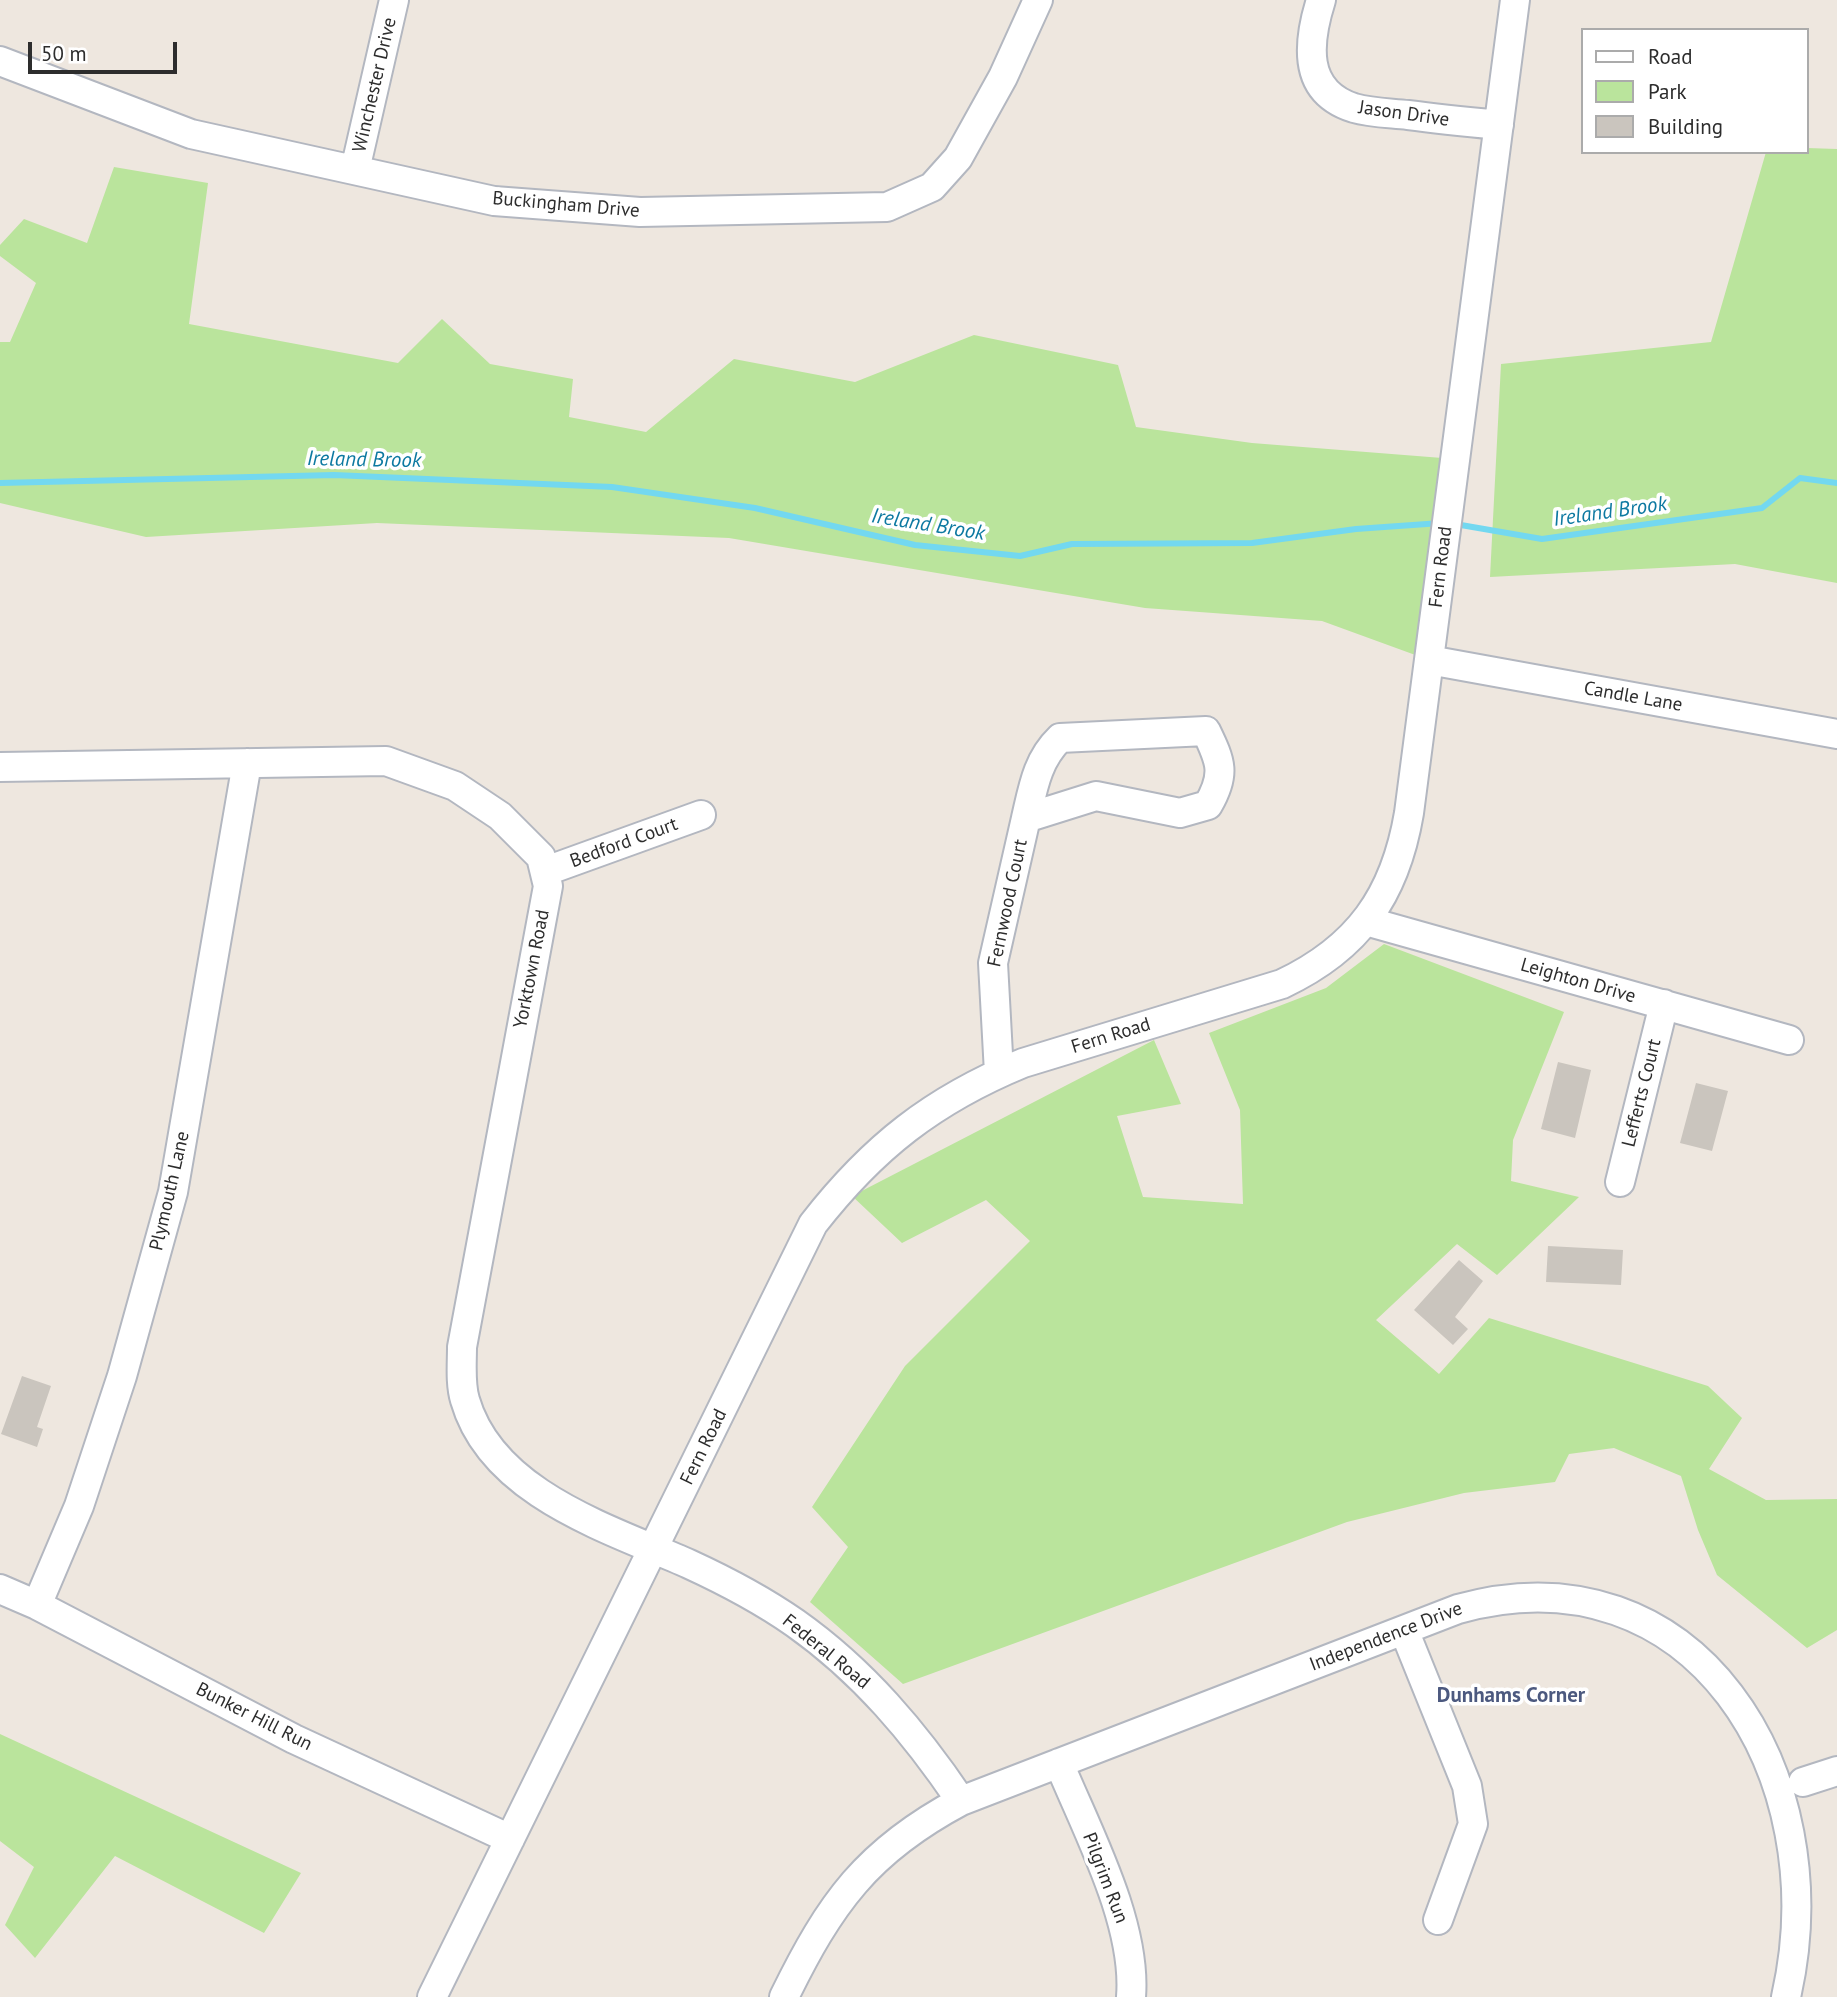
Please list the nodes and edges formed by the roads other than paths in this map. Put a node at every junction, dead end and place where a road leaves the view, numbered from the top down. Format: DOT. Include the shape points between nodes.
graph roads {
  1 [pos="394,0"];
  2 [pos="1038,0"];
  3 [pos="1321,0"];
  4 [pos="1515,0"];
  5 [pos="0,61"];
  6 [pos="1499,125"];
  7 [pos="355,170"];
  8 [pos="1429,660"];
  9 [pos="1837,734"];
  10 [pos="247,763"];
  11 [pos="0,768"];
  12 [pos="701,815"];
  13 [pos="1026,818"];
  14 [pos="546,871"];
  15 [pos="1366,921"];
  16 [pos="1664,1004"];
  17 [pos="1789,1040"];
  18 [pos="999,1073"];
  19 [pos="1620,1182"];
  20 [pos="653,1550"];
  21 [pos="0,1589"];
  22 [pos="37,1605"];
  23 [pos="1404,1630"];
  24 [pos="1059,1763"];
  25 [pos="1837,1771"];
  26 [pos="1802,1782"];
  27 [pos="961,1801"];
  28 [pos="510,1839"];
  29 [pos="1438,1920"];
  30 [pos="432,1997"];
  31 [pos="784,1997"];
  32 [pos="1131,1997"];
  33 [pos="1786,1997"];
  1 -- 7 [label="street, Winchester Drive"];
  2 -- 7 [label="street, Buckingham Drive" via="1003,77 958,158 932,187 887,207 627,211 494,201"];
  3 -- 6 [label="street, Jason Drive" via="1312,25 1311,60 1319,79 1338,100 1364,111"];
  4 -- 6 [label="street, Fern Road"];
  5 -- 7 [label="street, Buckingham Drive" via="191,134"];
  6 -- 8 [label="street, Fern Road"];
  8 -- 9 [label="street, Candle Lane"];
  8 -- 15 [label="street, Fern Road" via="1404,845 1389,885"];
  10 -- 11 [label="street"];
  10 -- 14 [label="street" via="386,761 455,786 500,816 541,857"];
  10 -- 22 [label="street, Plymouth Lane" via="173,1192 122,1376 83,1493"];
  12 -- 14 [label="street, Bedford Court"];
  13 -- 13 [label="street, Fernwood Court" via="1037,771 1047,750 1060,738 1206,731 1218,755 1221,782 1208,805 1180,813 1096,796"];
  13 -- 18 [label="street, Fernwood Court" via="993,963"];
  14 -- 20 [label="street, Yorktown Road" via="548,886 462,1347 464,1398 473,1422 526,1484 557,1506"];
  15 -- 16 [label="street, Leighton Drive"];
  15 -- 18 [label="street, Fern Road" via="1328,958 1282,984"];
  16 -- 17 [label="street, Leighton Drive"];
  16 -- 19 [label="street, Lefferts Court"];
  18 -- 20 [label="street, Fern Road" via="942,1101 906,1127 871,1156 813,1224"];
  20 -- 27 [label="street, Federal Road" via="743,1591 844,1661 911,1732"];
  20 -- 28 [label="street, Fern Road"];
  21 -- 22 [label="street, Bunker Hill Run"];
  22 -- 28 [label="street, Bunker Hill Run" via="294,1739"];
  23 -- 24 [label="street, Independence Drive"];
  23 -- 26 [label="street, Independence Drive" via="1458,1609 1512,1597 1569,1597 1635,1612 1678,1631 1745,1685 1779,1731"];
  23 -- 29 [label="street" via="1467,1786 1473,1824"];
  24 -- 27 [label="street, Independence Drive"];
  24 -- 32 [label="street, Pilgrim Run" via="1125,1929"];
  25 -- 26 [label="street"];
  26 -- 33 [label="street, Independence Drive" via="1816,1840 1816,1897 1804,1954"];
  27 -- 31 [label="street, Independence Drive" via="899,1839 849,1886 811,1942"];
  28 -- 30 [label="street, Fern Road"];
}
